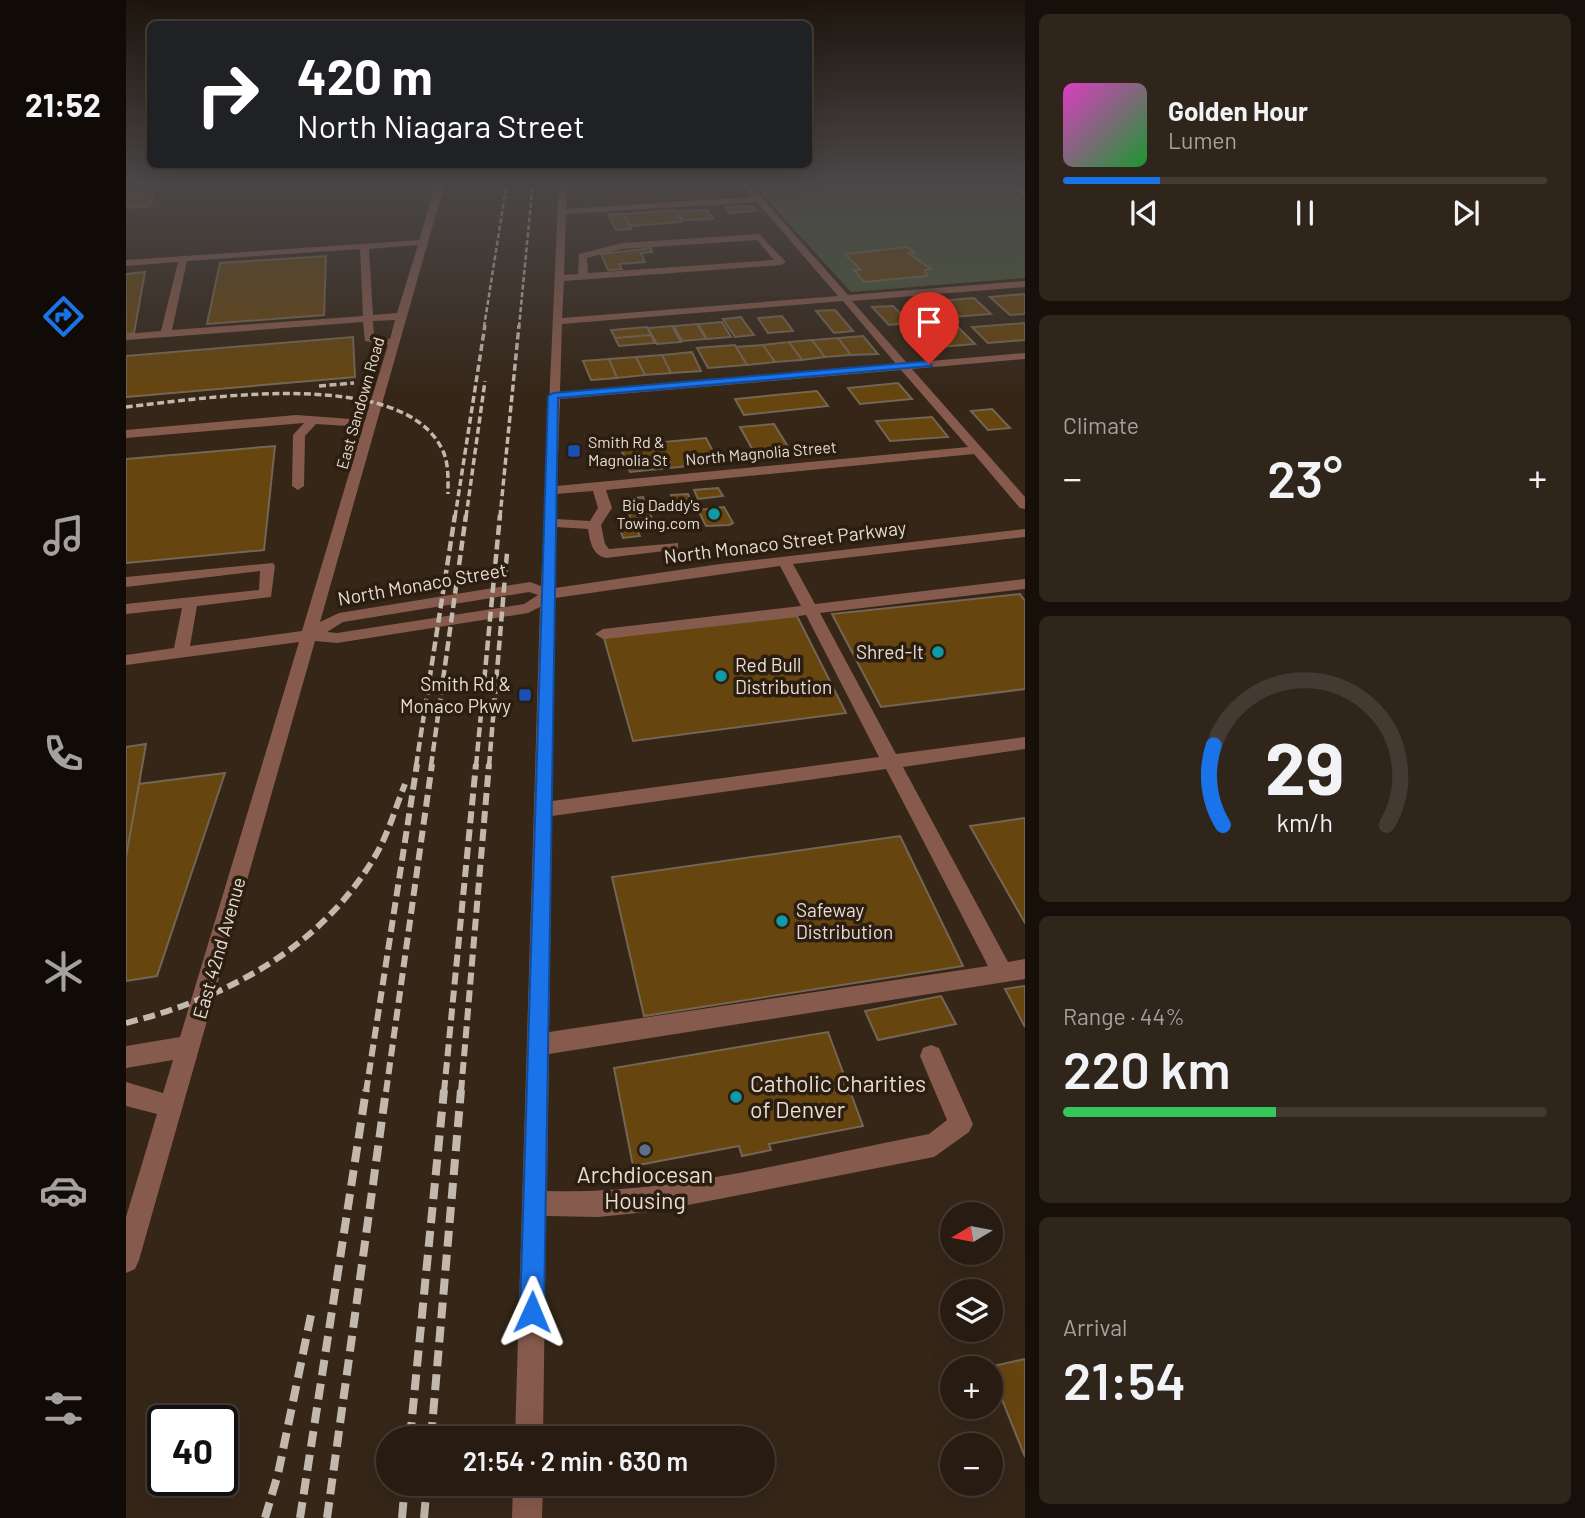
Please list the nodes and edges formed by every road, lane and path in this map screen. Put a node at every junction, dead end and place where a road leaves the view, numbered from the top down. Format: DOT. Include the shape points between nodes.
graph roads {
  1 [pos="283,252"];
  2 [pos="364,252"];
  3 [pos="420,252"];
  4 [pos="561,252"];
  5 [pos="599,252"];
  6 [pos="771,252"];
  7 [pos="805,252"];
  8 [pos="183,259"];
  9 [pos="126,263"];
  10 [pos="583,276"];
  11 [pos="560,278"];
  12 [pos="1025,284"];
  13 [pos="845,298"];
  14 [pos="402,316"];
  15 [pos="368,319"];
  16 [pos="559,321"];
  17 [pos="166,334"];
  18 [pos="126,338"];
  19 [pos="394,343"];
  20 [pos="1025,356"];
  21 [pos="905,366"];
  22 [pos="553,396"];
  23 [pos="313,420"];
  24 [pos="370,424"];
  25 [pos="126,434"];
  26 [pos="976,450"];
  27 [pos="298,486"];
  28 [pos="598,486"];
  29 [pos="550,491"];
  30 [pos="1025,505"];
  31 [pos="550,523"];
  32 [pos="594,524"];
  33 [pos="1025,533"];
  34 [pos="673,546"];
  35 [pos="640,550"];
  36 [pos="784,560"];
  37 [pos="650,579"];
  38 [pos="126,582"];
  39 [pos="1025,584"];
  40 [pos="550,594"];
  41 [pos="190,603"];
  42 [pos="126,609"];
  43 [pos="810,609"];
  44 [pos="603,634"];
  45 [pos="309,635"];
  46 [pos="180,653"];
  47 [pos="126,660"];
  48 [pos="1025,743"];
  49 [pos="891,762"];
  50 [pos="544,810"];
  51 [pos="1014,971"];
  52 [pos="538,1045"];
  53 [pos="190,1046"];
  54 [pos="931,1056"];
  55 [pos="126,1057"];
  56 [pos="126,1094"];
  57 [pos="172,1107"];
  58 [pos="535,1203"];
  59 [pos="126,1259"];
  60 [pos="529,1426"];
  61 [pos="528,1496"];
  62 [pos="527,1518"];
  1 -- 8 [label="street"];
  2 -- 15 [label="street"];
  3 -- 14 [label="street, East Sandown Road"];
  4 -- 11 [label="street"];
  5 -- 10 [label="street" via="582,256"];
  6 -- 10 [label="street" via="780,262"];
  7 -- 13 [label="street"];
  8 -- 9 [label="street"];
  8 -- 17 [label="street"];
  10 -- 11 [label="street"];
  11 -- 16 [label="street"];
  12 -- 13 [label="street"];
  13 -- 16 [label="street"];
  13 -- 21 [label="street"];
  14 -- 15 [label="street"];
  14 -- 19 [label="street, East Sandown Road"];
  15 -- 17 [label="street"];
  15 -- 19 [label="street" via="369,339"];
  16 -- 22 [label="street"];
  17 -- 18 [label="street"];
  19 -- 24 [label="street, East Sandown Road"];
  20 -- 21 [label="street"];
  21 -- 22 [label="street"];
  21 -- 26 [label="street"];
  22 -- 29 [label="street"];
  23 -- 24 [label="street"];
  23 -- 25 [label="street"];
  23 -- 27 [label="street" via="299,435"];
  24 -- 45 [label="street, East Sandown Road"];
  26 -- 28 [label="street, North Magnolia Street"];
  26 -- 30 [label="street"];
  28 -- 29 [label="street, North Magnolia Street"];
  28 -- 32 [label="street" via="605,508"];
  29 -- 31 [label="street"];
  31 -- 32 [label="street"];
  31 -- 40 [label="street"];
  32 -- 35 [label="street" via="598,545 606,554"];
  33 -- 36 [label="street, North Monaco Street Parkway"];
  34 -- 35 [label="street"];
  35 -- 37 [label="street"];
  36 -- 37 [label="street, North Monaco Street Parkway"];
  36 -- 43 [label="street"];
  37 -- 40 [label="street, North Monaco Street Parkway"];
  38 -- 41 [label="street" via="268,566 266,594"];
  39 -- 43 [label="street"];
  40 -- 45 [label="street, North Monaco Street" via="528,608 337,638"];
  40 -- 50 [label="street"];
  41 -- 42 [label="street"];
  41 -- 46 [label="street"];
  43 -- 44 [label="street"];
  43 -- 49 [label="street"];
  45 -- 46 [label="street, North Monaco Street"];
  45 -- 53 [label="street, East 42nd Avenue"];
  46 -- 47 [label="street, North Monaco Street"];
  48 -- 49 [label="street"];
  49 -- 50 [label="street"];
  49 -- 51 [label="street"];
  50 -- 52 [label="street"];
  51 -- 52 [label="street"];
  52 -- 58 [label="street"];
  53 -- 55 [label="street"];
  53 -- 57 [label="street, East 42nd Avenue"];
  54 -- 58 [label="street" via="961,1124 934,1145 657,1199 598,1205"];
  56 -- 57 [label="street"];
  57 -- 59 [label="street, East 42nd Avenue"];
  58 -- 60 [label="street"];
  61 -- 62 [label="street"];
}
